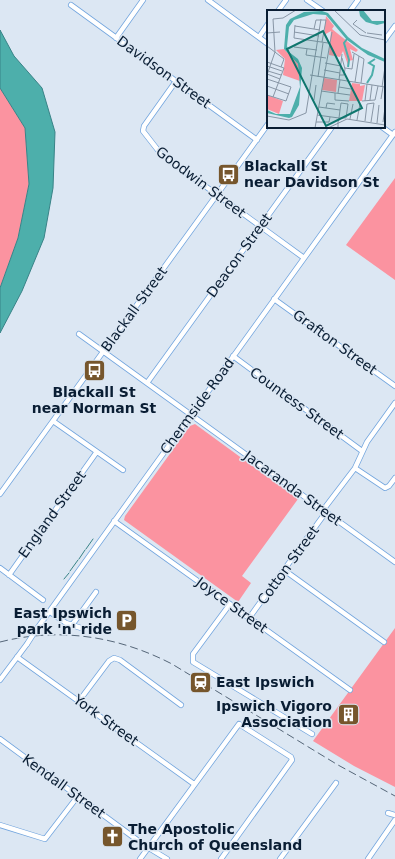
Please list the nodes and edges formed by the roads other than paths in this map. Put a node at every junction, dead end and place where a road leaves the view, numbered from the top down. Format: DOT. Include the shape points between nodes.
graph roads {
  1 [pos="143,0"];
  2 [pos="208,0"];
  3 [pos="286,0"];
  4 [pos="307,0"];
  5 [pos="358,0"];
  6 [pos="71,5"];
  7 [pos="279,10"];
  8 [pos="322,10"];
  9 [pos="351,10"];
  10 [pos="267,25"];
  11 [pos="395,26"];
  12 [pos="259,37"];
  13 [pos="116,38"];
  14 [pos="385,40"];
  15 [pos="267,43"];
  16 [pos="176,81"];
  17 [pos="267,125"];
  18 [pos="331,128"];
  19 [pos="384,128"];
  20 [pos="394,133"];
  21 [pos="257,140"];
  22 [pos="217,195"];
  23 [pos="260,226"];
  24 [pos="304,258"];
  25 [pos="274,299"];
  26 [pos="79,334"];
  27 [pos="103,352"];
  28 [pos="232,356"];
  29 [pos="147,383"];
  30 [pos="395,386"];
  31 [pos="395,403"];
  32 [pos="190,414"];
  33 [pos="53,421"];
  34 [pos="362,450"];
  35 [pos="96,453"];
  36 [pos="355,468"];
  37 [pos="122,470"];
  38 [pos="395,478"];
  39 [pos="0,494"];
  40 [pos="324,511"];
  41 [pos="114,521"];
  42 [pos="395,562"];
  43 [pos="0,568"];
  44 [pos="284,570"];
  45 [pos="9,575"];
  46 [pos="96,592"];
  47 [pos="43,600"];
  48 [pos="230,604"];
  49 [pos="50,612"];
  50 [pos="249,618"];
  51 [pos="72,624"];
  52 [pos="81,628"];
  53 [pos="384,642"];
  54 [pos="17,657"];
  55 [pos="0,680"];
  56 [pos="350,690"];
  57 [pos="79,701"];
  58 [pos="181,705"];
  59 [pos="312,734"];
  60 [pos="0,739"];
  61 [pos="336,783"];
  62 [pos="194,784"];
  63 [pos="78,796"];
  64 [pos="388,813"];
  65 [pos="395,815"];
  66 [pos="395,820"];
  67 [pos="0,825"];
  68 [pos="148,848"];
  69 [pos="140,859"];
  70 [pos="167,859"];
  71 [pos="221,859"];
  72 [pos="280,859"];
  73 [pos="368,859"];
  1 -- 13 [label="street"];
  2 -- 12 [label="street"];
  3 -- 7 [label="street"];
  4 -- 8 [label="street"];
  5 -- 9 [label="street"];
  6 -- 13 [label="street, Davidson Street"];
  10 -- 12 [label="street"];
  11 -- 14 [label="street"];
  12 -- 15 [label="street"];
  13 -- 16 [label="street, Davidson Street"];
  16 -- 21 [label="street, Davidson Street"];
  16 -- 22 [label="street, Goodwin Street" via="142,130 160,153"];
  17 -- 21 [label="street, Blackall Street"];
  18 -- 23 [label="street, Deacon Street"];
  19 -- 20 [label="street"];
  20 -- 24 [label="street, Chermside Road"];
  21 -- 22 [label="street, Blackall Street"];
  22 -- 23 [label="street, Goodwin Street"];
  22 -- 27 [label="street, Blackall Street"];
  23 -- 24 [label="street, Goodwin Street"];
  23 -- 29 [label="street, Deacon Street"];
  24 -- 25 [label="street, Chermside Road"];
  25 -- 28 [label="street, Chermside Road"];
  25 -- 30 [label="street, Grafton Street"];
  26 -- 27 [label="street, Jacaranda Street"];
  27 -- 29 [label="street, Jacaranda Street"];
  27 -- 33 [label="street, Blackall Street"];
  28 -- 32 [label="street, Chermside Road"];
  28 -- 34 [label="street, Countess Street"];
  29 -- 32 [label="street, Jacaranda Street"];
  31 -- 34 [label="street, Cotton Street"];
  32 -- 40 [label="street, Jacaranda Street"];
  32 -- 41 [label="street, Chermside Road"];
  33 -- 35 [label="street"];
  33 -- 39 [label="street, Blackall Street"];
  34 -- 36 [label="street, Cotton Street"];
  35 -- 37 [label="street"];
  35 -- 45 [label="street, England Street"];
  36 -- 38 [label="street" via="386,488"];
  36 -- 40 [label="street, Cotton Street"];
  40 -- 42 [label="street, Jacaranda Street"];
  40 -- 44 [label="street, Cotton Street"];
  41 -- 48 [label="street, Joyce Street"];
  41 -- 49 [label="street, Chermside Road"];
  43 -- 45 [label="street"];
  44 -- 50 [label="street, Cotton Street"];
  44 -- 53 [label="street"];
  45 -- 47 [label="street"];
  46 -- 51 [label="street"];
  48 -- 50 [label="street, Joyce Street"];
  48 -- 59 [label="street" via="193,654 194,663"];
  49 -- 51 [label="street"];
  49 -- 54 [label="street, Chermside Road, bridge"];
  50 -- 56 [label="street, Joyce Street"];
  51 -- 52 [label="street"];
  54 -- 55 [label="street, Chermside Road"];
  54 -- 57 [label="street, York Street"];
  57 -- 58 [label="street" via="114,658"];
  57 -- 62 [label="street, York Street"];
  60 -- 63 [label="street, Kendall Street"];
  61 -- 72 [label="street"];
  62 -- 68 [label="street"];
  62 -- 71 [label="street" via="239,724 292,757"];
  63 -- 67 [label="street" via="45,838"];
  63 -- 68 [label="street, Kendall Street"];
  64 -- 65 [label="street"];
  66 -- 73 [label="street"];
  68 -- 69 [label="street"];
  68 -- 70 [label="street, Kendall Street"];
}
